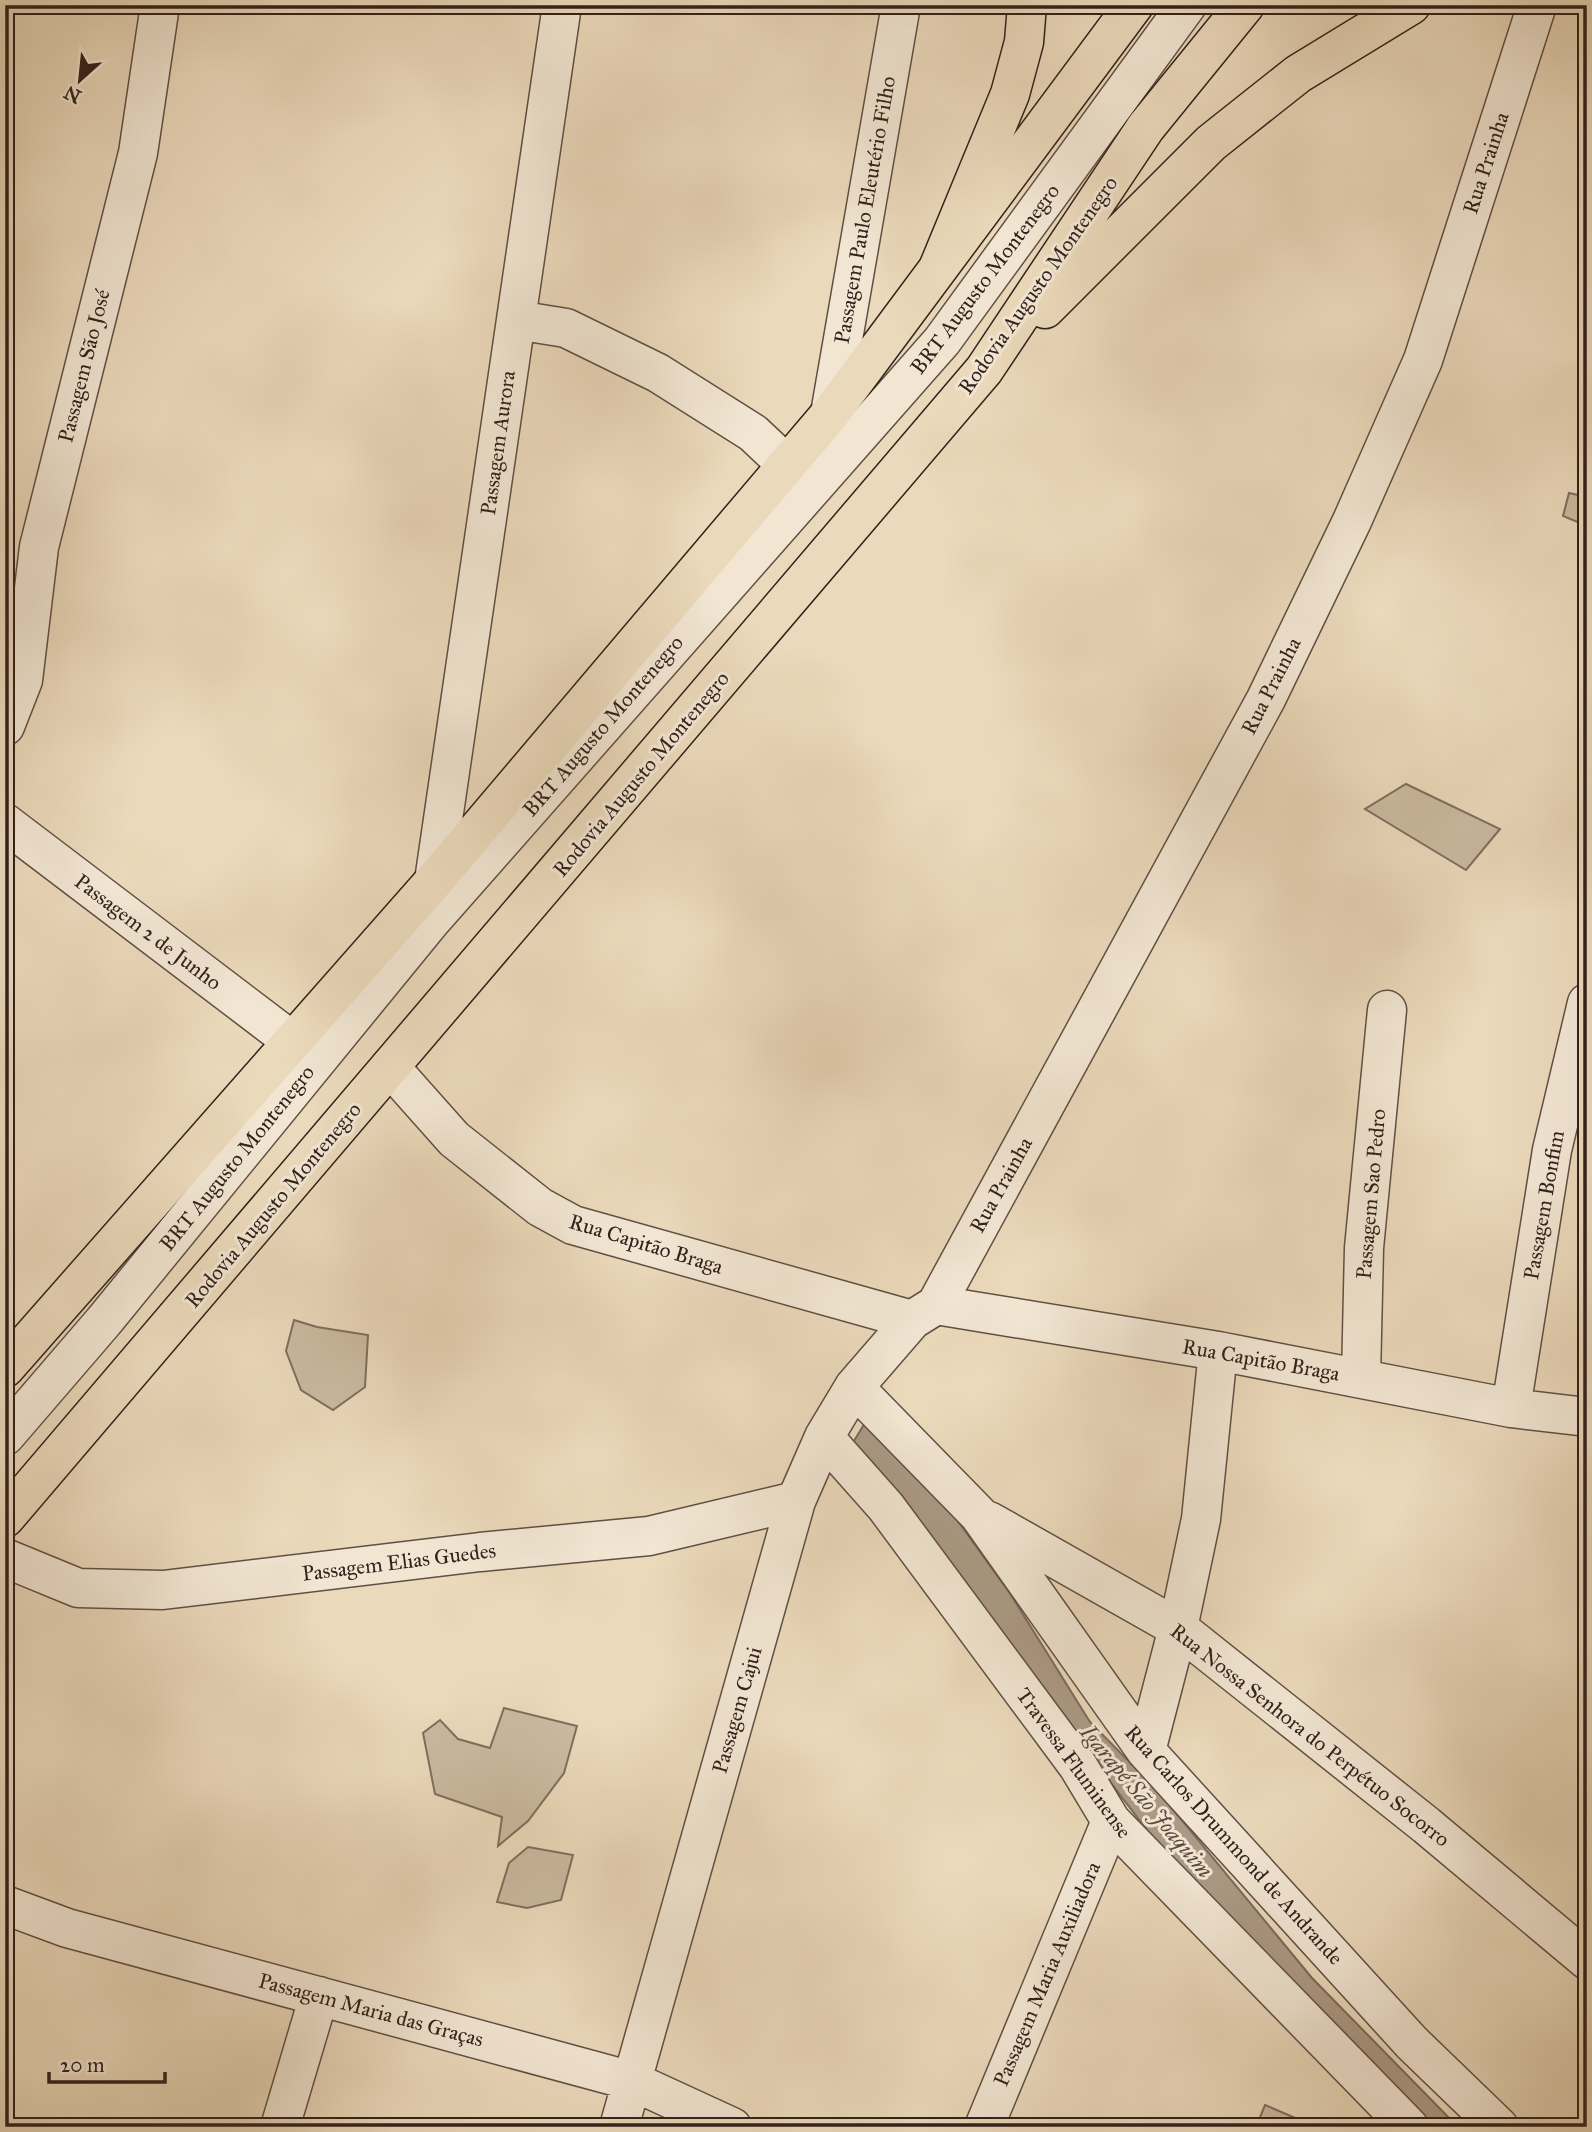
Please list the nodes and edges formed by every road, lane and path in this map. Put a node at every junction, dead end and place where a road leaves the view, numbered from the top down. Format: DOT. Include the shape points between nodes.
graph roads {
  1 [pos="160,5"];
  2 [pos="562,5"];
  3 [pos="901,5"];
  4 [pos="1027,5"];
  5 [pos="1134,5"];
  6 [pos="1187,5"];
  7 [pos="1245,5"];
  8 [pos="1411,5"];
  9 [pos="1537,5"];
  10 [pos="939,266"];
  11 [pos="516,320"];
  12 [pos="984,370"];
  13 [pos="830,414"];
  14 [pos="787,465"];
  15 [pos="5,726"];
  16 [pos="5,823"];
  17 [pos="434,881"];
  18 [pos="1587,1003"];
  19 [pos="1387,1010"];
  20 [pos="292,1041"];
  21 [pos="390,1067"];
  22 [pos="924,1313"];
  23 [pos="1218,1351"];
  24 [pos="11,1354"];
  25 [pos="1361,1378"];
  26 [pos="853,1387"];
  27 [pos="1511,1408"];
  28 [pos="1587,1416"];
  29 [pos="5,1436"];
  30 [pos="824,1437"];
  31 [pos="796,1501"];
  32 [pos="979,1516"];
  33 [pos="5,1518"];
  34 [pos="5,1558"];
  35 [pos="1178,1628"];
  36 [pos="1146,1751"];
  37 [pos="1111,1821"];
  38 [pos="5,1905"];
  39 [pos="1587,1960"];
  40 [pos="319,1996"];
  41 [pos="632,2081"];
  42 [pos="280,2127"];
  43 [pos="619,2127"];
  44 [pos="732,2127"];
  45 [pos="984,2127"];
  46 [pos="1409,2127"];
  47 [pos="1499,2127"];
  1 -- 15 [label="street, Passagem São José" via="138,153 39,547 23,680"];
  2 -- 11 [label="street, Passagem Aurora"];
  3 -- 13 [label="street, Passagem Paulo Eleutério Filho"];
  4 -- 10 [label="main road" via="1024,42 1010,94"];
  5 -- 10 [label="main road"];
  6 -- 29 [label="street, BRT Augusto Montenegro" via="942,341 430,922"];
  7 -- 12 [label="main road, Rodovia Augusto Montenegro" via="1146,127"];
  8 -- 12 [label="main road" via="1298,75 1212,144"];
  9 -- 22 [label="street, Rua Prainha" via="1423,360 1352,521 1266,699"];
  10 -- 13 [label="main road"];
  11 -- 14 [label="street" via="566,328 658,373 753,433"];
  11 -- 17 [label="street, Passagem Aurora"];
  12 -- 21 [label="main road, Rodovia Augusto Montenegro"];
  13 -- 14 [label="main road"];
  14 -- 17 [label="main road"];
  16 -- 20 [label="street, Passagem 2 de Junho"];
  17 -- 20 [label="main road"];
  18 -- 27 [label="street, Passagem Bonfim" via="1552,1150"];
  19 -- 25 [label="street, Passagem Sao Pedro" via="1363,1248"];
  20 -- 24 [label="main road"];
  21 -- 22 [label="street, Rua Capitão Braga" via="454,1139 540,1207 573,1225"];
  21 -- 33 [label="main road, Rodovia Augusto Montenegro"];
  22 -- 23 [label="street, Rua Capitão Braga"];
  22 -- 26 [label="street, Passagem Cajui"];
  23 -- 25 [label="street, Rua Capitão Braga"];
  23 -- 35 [label="street" via="1201,1519"];
  25 -- 27 [label="street, Rua Capitão Braga"];
  26 -- 30 [label="street, Passagem Cajui"];
  26 -- 32 [label="street, Rua Carlos Drummond de Andrande"];
  27 -- 28 [label="street, Rua Capitão Braga"];
  30 -- 31 [label="street, Passagem Cajui"];
  30 -- 37 [label="street, Travessa Fluminense" via="886,1507 1078,1766"];
  31 -- 34 [label="street, Passagem Elias Guedes" via="649,1536 163,1590 78,1588"];
  31 -- 41 [label="street, Passagem Cajui"];
  32 -- 35 [label="street, Rua Nossa Senhora do Perpétuo Socorro"];
  32 -- 36 [label="street, Rua Carlos Drummond de Andrande"];
  35 -- 36 [label="street"];
  35 -- 39 [label="street, Rua Nossa Senhora do Perpétuo Socorro"];
  36 -- 47 [label="street, Rua Carlos Drummond de Andrande" via="1412,2043"];
  37 -- 45 [label="street, Passagem Maria Auxiliadora"];
  37 -- 46 [label="street, Travessa Fluminense"];
  38 -- 40 [label="street, Passagem Maria das Graças" via="67,1928"];
  40 -- 41 [label="street, Passagem Maria das Graças"];
  40 -- 42 [label="street"];
  41 -- 43 [label="street, Passagem Cajui"];
  41 -- 44 [label="street, Passagem Maria das Graças"];
}
